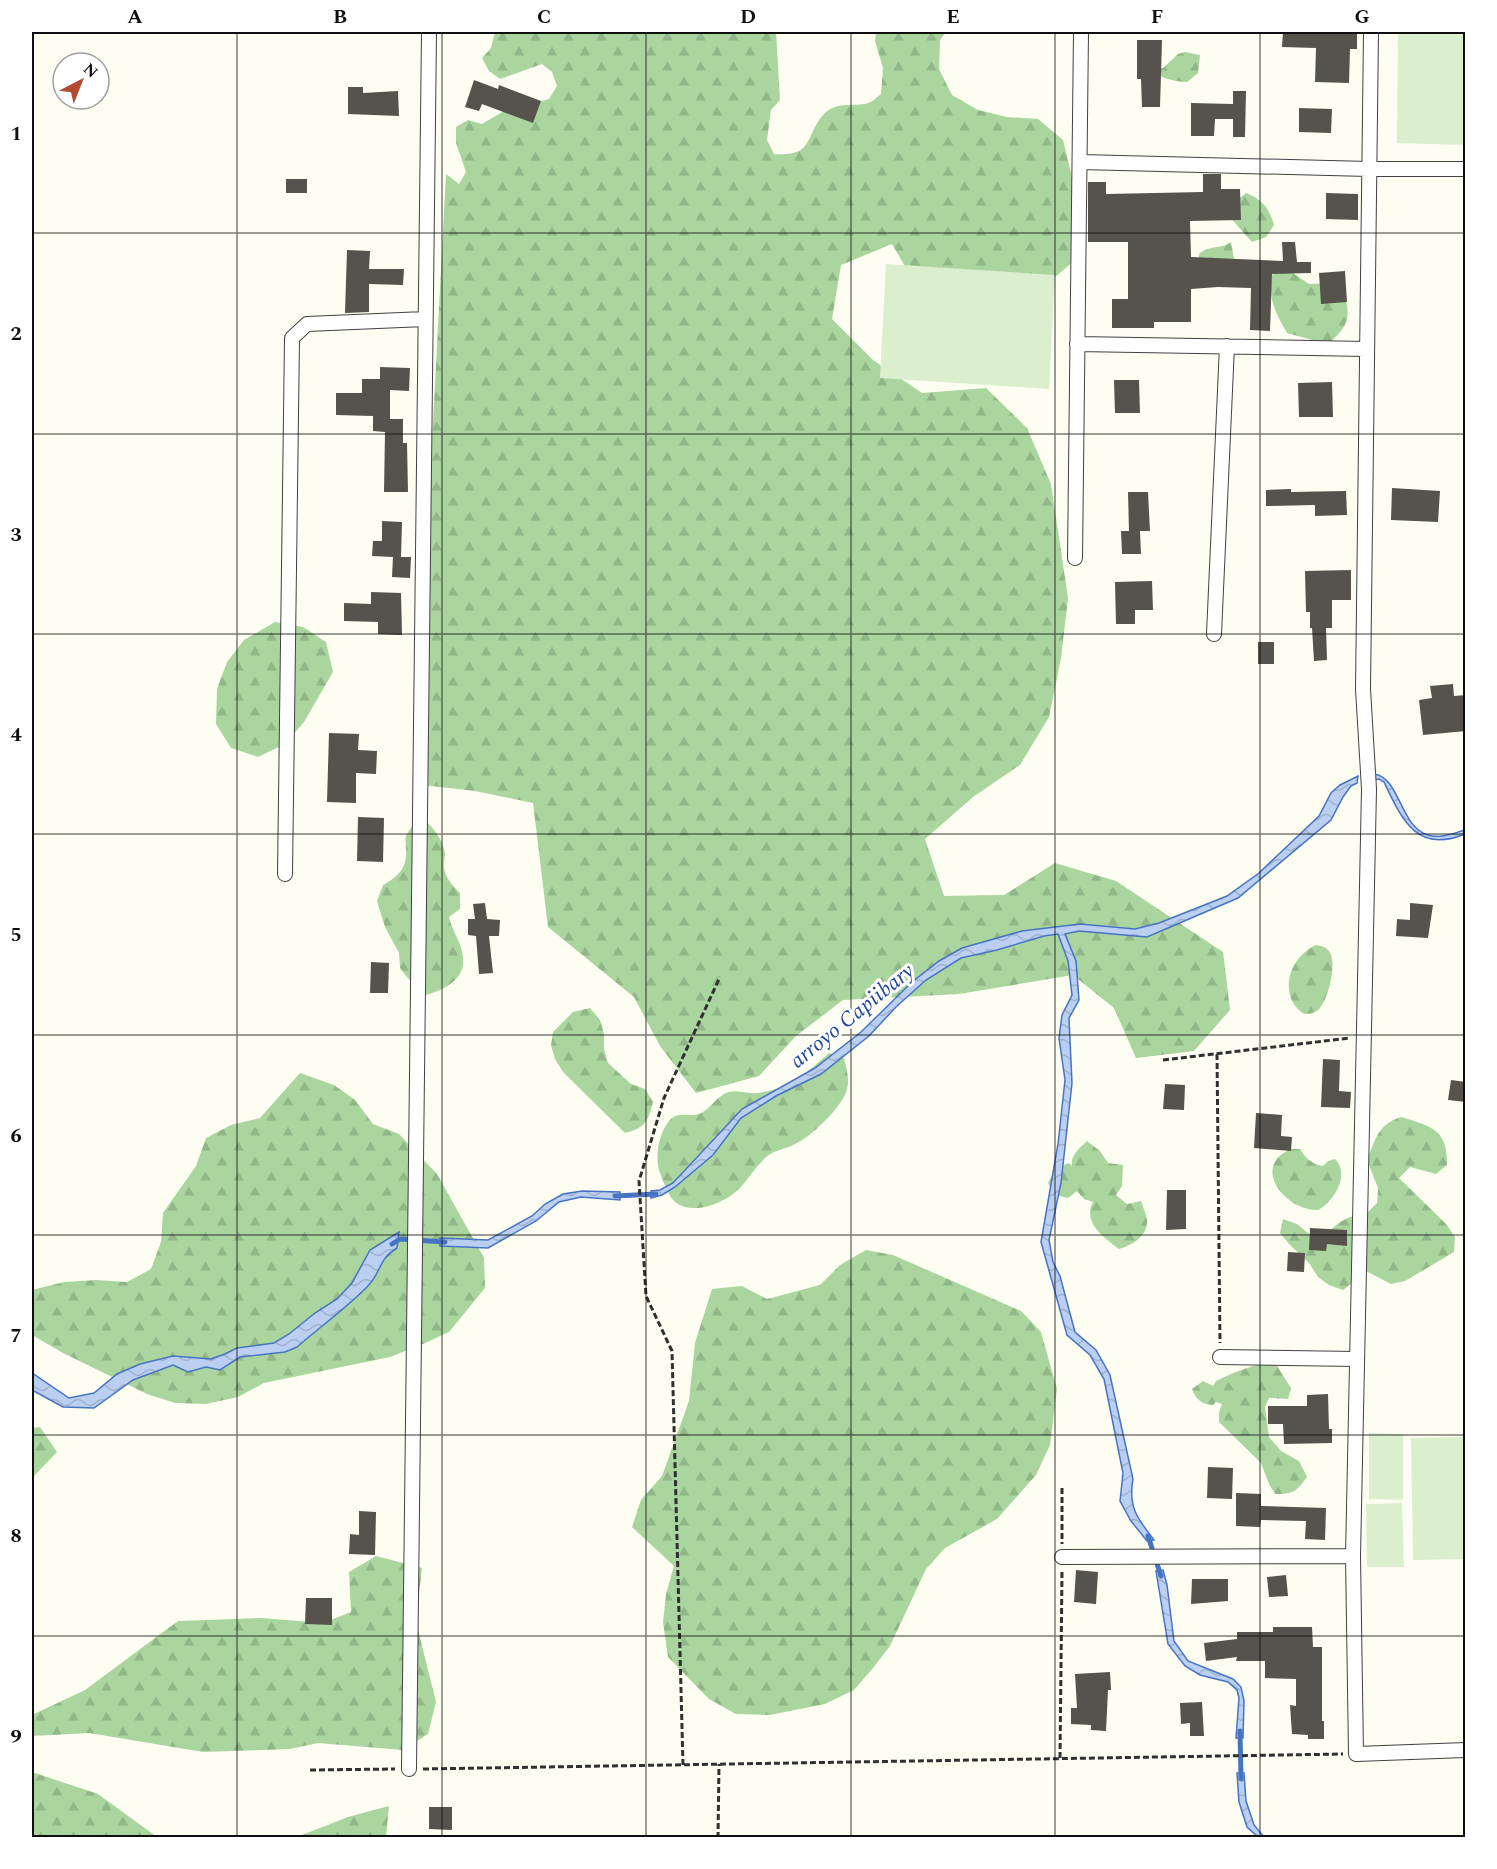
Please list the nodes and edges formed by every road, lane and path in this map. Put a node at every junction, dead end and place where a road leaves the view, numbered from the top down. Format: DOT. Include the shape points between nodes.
graph roads {
  1 [pos="429,32"];
  2 [pos="1081,32"];
  3 [pos="1371,32"];
  4 [pos="1080,162"];
  5 [pos="1369,169"];
  6 [pos="1466,169"];
  7 [pos="425,319"];
  8 [pos="1077,344"];
  9 [pos="1227,346"];
  10 [pos="1367,349"];
  11 [pos="1075,558"];
  12 [pos="1215,634"];
  13 [pos="285,874"];
  14 [pos="720,977"];
  15 [pos="1363,1037"];
  16 [pos="1217,1054"];
  17 [pos="1163,1060"];
  18 [pos="1220,1357"];
  19 [pos="1356,1359"];
  20 [pos="1062,1488"];
  21 [pos="1353,1556"];
  22 [pos="1062,1557"];
  23 [pos="1466,1750"];
  24 [pos="1356,1754"];
  25 [pos="1060,1758"];
  26 [pos="683,1764"];
  27 [pos="719,1764"];
  28 [pos="409,1769"];
  29 [pos="310,1770"];
  30 [pos="718,1838"];
  1 -- 7 [label="street"];
  2 -- 4 [label="street"];
  3 -- 5 [label="street"];
  4 -- 5 [label="street"];
  4 -- 8 [label="street"];
  5 -- 6 [label="street"];
  5 -- 10 [label="street"];
  7 -- 13 [label="street" via="307,324 292,338"];
  7 -- 28 [label="street"];
  8 -- 9 [label="street"];
  8 -- 11 [label="street"];
  9 -- 10 [label="street"];
  9 -- 12 [label="street"];
  10 -- 15 [label="street" via="1363,689 1368,789"];
  14 -- 26 [label="path" via="664,1098 638,1189 646,1296 672,1351"];
  15 -- 16 [label="path"];
  15 -- 19 [label="street"];
  16 -- 17 [label="path"];
  16 -- 18 [label="path"];
  18 -- 19 [label="street"];
  19 -- 21 [label="street"];
  20 -- 22 [label="path"];
  21 -- 22 [label="street"];
  21 -- 24 [label="street"];
  22 -- 25 [label="path"];
  23 -- 24 [label="street"];
  24 -- 25 [label="path"];
  25 -- 27 [label="path"];
  26 -- 27 [label="path"];
  26 -- 28 [label="path"];
  27 -- 30 [label="path"];
  28 -- 29 [label="path"];
}
